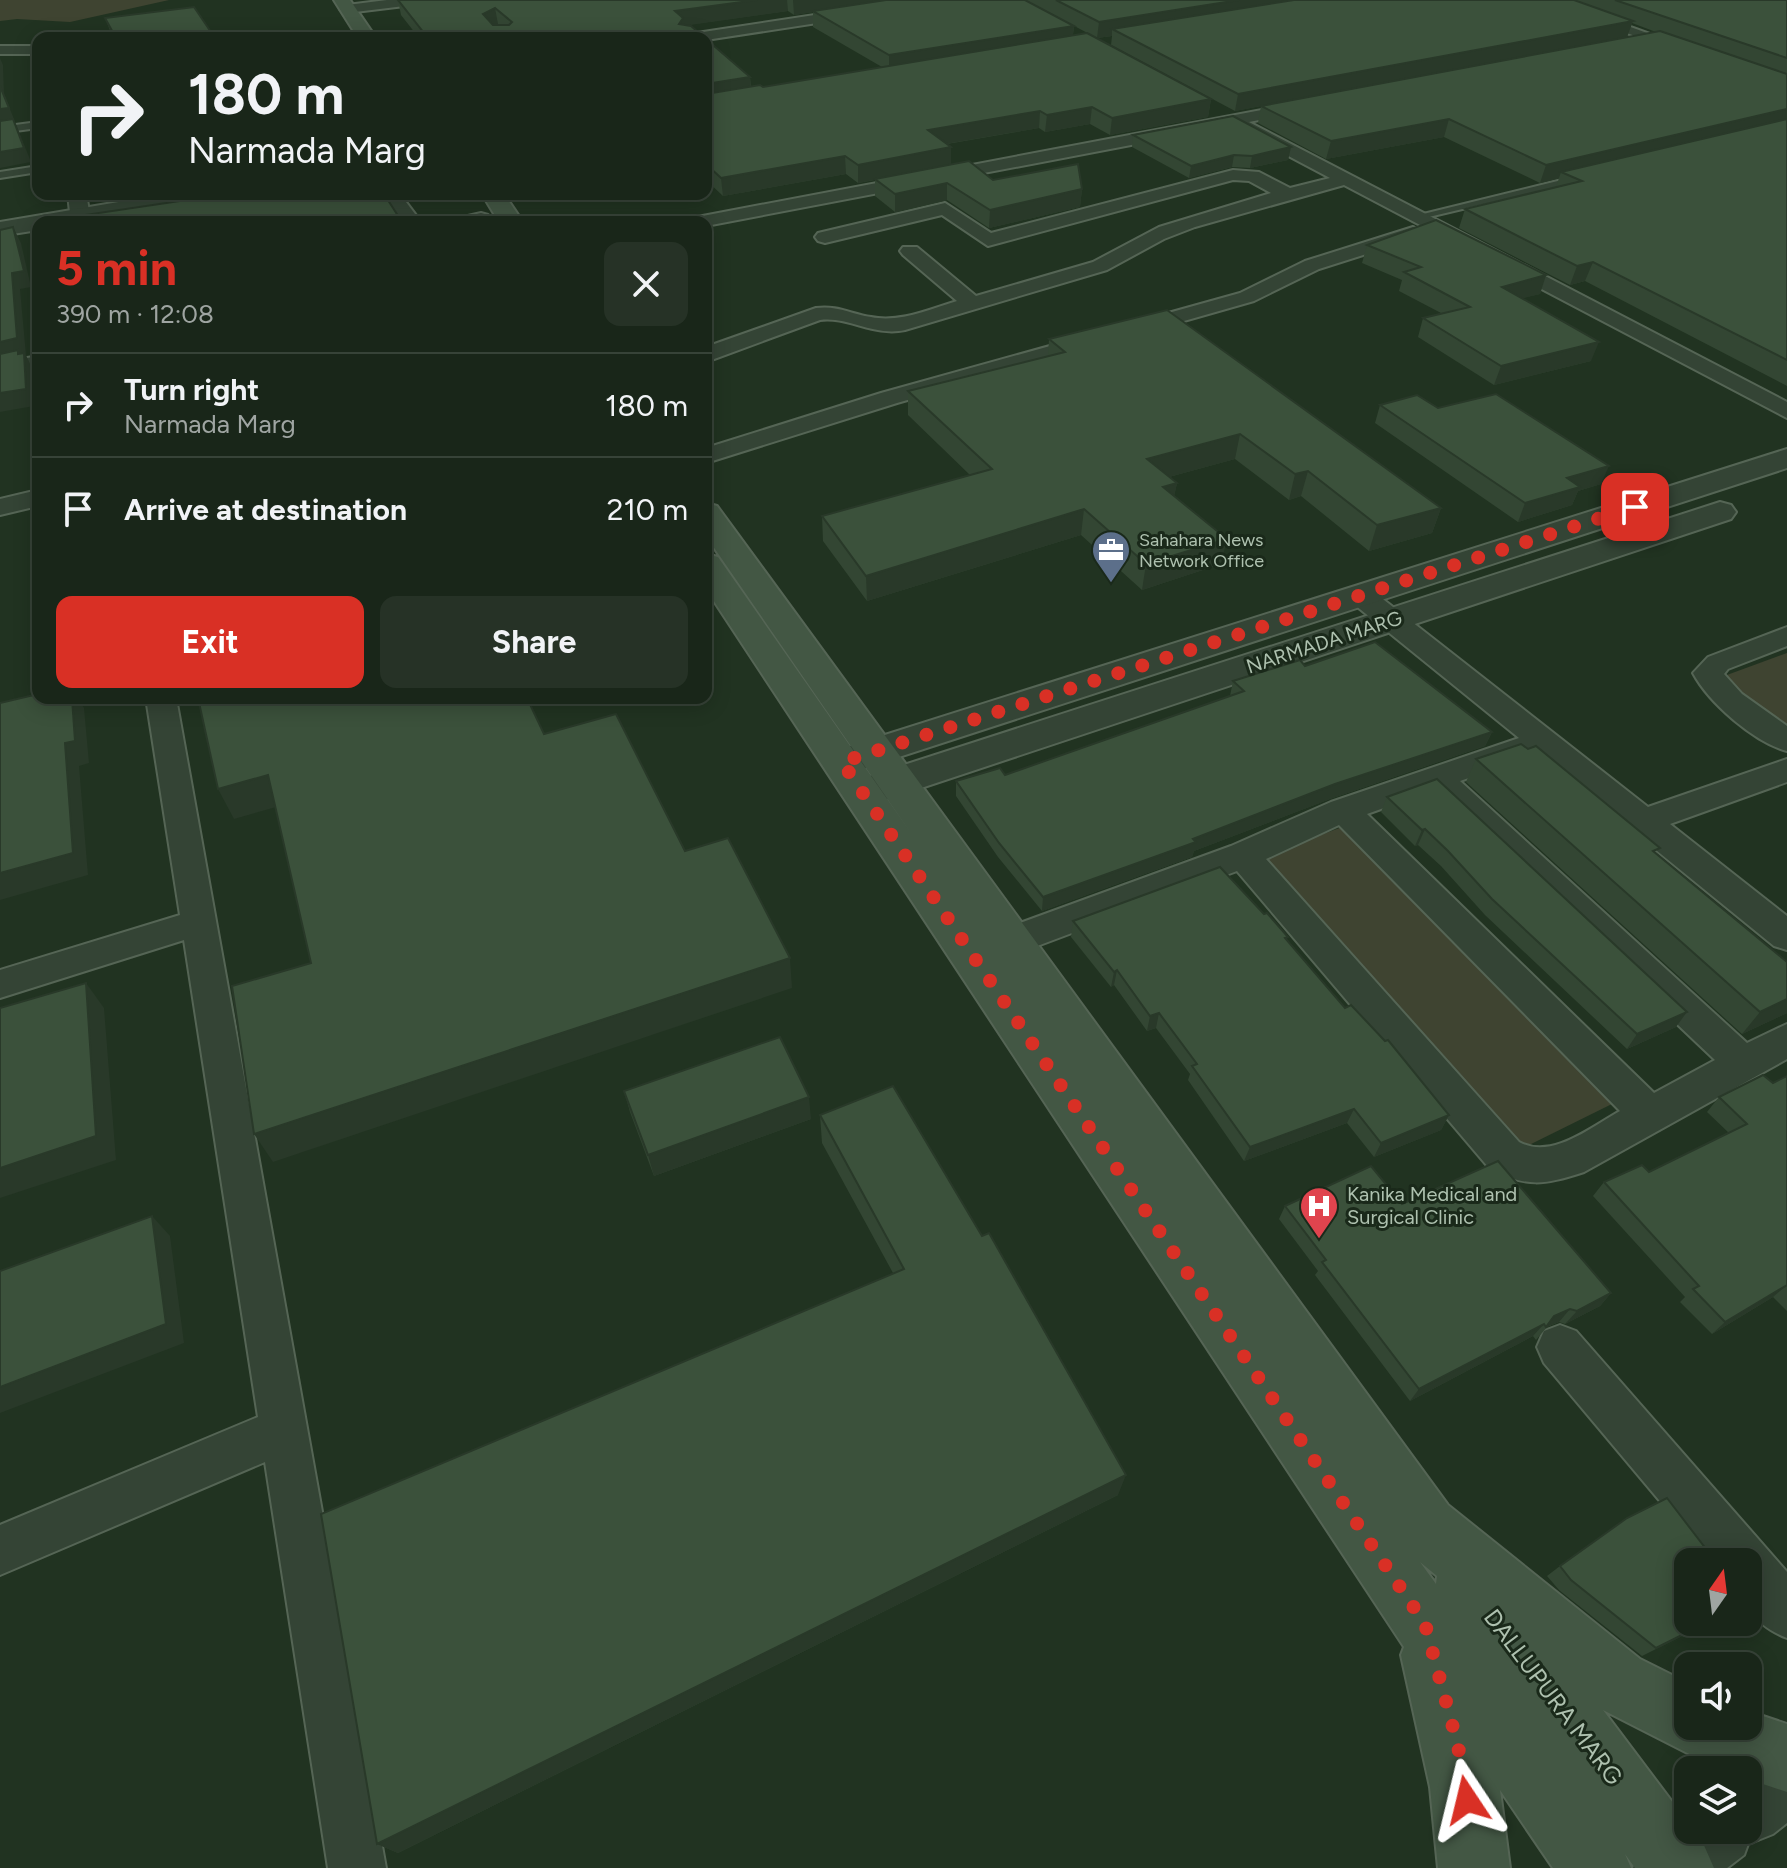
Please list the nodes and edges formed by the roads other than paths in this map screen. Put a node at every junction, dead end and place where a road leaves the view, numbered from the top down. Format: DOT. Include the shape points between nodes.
graph roads {
  1 [pos="421,0"];
  2 [pos="941,0"];
  3 [pos="1543,0"];
  4 [pos="372,3"];
  5 [pos="344,5"];
  6 [pos="387,27"];
  7 [pos="363,32"];
  8 [pos="712,35"];
  9 [pos="1656,39"];
  10 [pos="1625,45"];
  11 [pos="0,50"];
  12 [pos="32,50"];
  13 [pos="1700,54"];
  14 [pos="1328,102"];
  15 [pos="1207,106"];
  16 [pos="1234,120"];
  17 [pos="32,126"];
  18 [pos="0,130"];
  19 [pos="32,170"];
  20 [pos="0,175"];
  21 [pos="1586,177"];
  22 [pos="1347,179"];
  23 [pos="1288,194"];
  24 [pos="219,202"];
  25 [pos="195,203"];
  26 [pos="789,205"];
  27 [pos="80,211"];
  28 [pos="150,212"];
  29 [pos="712,220"];
  30 [pos="1425,222"];
  31 [pos="32,224"];
  32 [pos="0,229"];
  33 [pos="825,237"];
  34 [pos="910,251"];
  35 [pos="844,254"];
  36 [pos="972,303"];
  37 [pos="712,353"];
  38 [pos="32,360"];
  39 [pos="0,366"];
  40 [pos="1787,411"];
  41 [pos="712,454"];
  42 [pos="1787,458"];
  43 [pos="1787,490"];
  44 [pos="32,499"];
  45 [pos="0,507"];
  46 [pos="712,522"];
  47 [pos="712,572"];
  48 [pos="1360,595"];
  49 [pos="1391,620"];
  50 [pos="1787,636"];
  51 [pos="162,704"];
  52 [pos="1543,741"];
  53 [pos="1787,741"];
  54 [pos="1787,770"];
  55 [pos="870,772"];
  56 [pos="1436,777"];
  57 [pos="1343,810"];
  58 [pos="1644,821"];
  59 [pos="1243,855"];
  60 [pos="199,922"];
  61 [pos="1787,936"];
  62 [pos="1011,941"];
  63 [pos="0,984"];
  64 [pos="1787,1040"];
  65 [pos="1744,1064"];
  66 [pos="1650,1115"];
  67 [pos="1560,1347"];
  68 [pos="284,1430"];
  69 [pos="1426,1527"];
  70 [pos="1732,1548"];
  71 [pos="0,1550"];
  72 [pos="1762,1583"];
  73 [pos="1787,1612"];
  74 [pos="1425,1624"];
  75 [pos="1674,1712"];
  76 [pos="1733,1740"];
  77 [pos="1787,1758"];
  78 [pos="1787,1780"];
  79 [pos="1762,1799"];
  80 [pos="1685,1857"];
  81 [pos="357,1868"];
  82 [pos="1474,1868"];
  83 [pos="1595,1868"];
  1 -- 4 [label="street"];
  2 -- 8 [label="street"];
  3 -- 9 [label="street"];
  4 -- 5 [label="street"];
  4 -- 6 [label="main road"];
  5 -- 7 [label="main road"];
  9 -- 10 [label="street"];
  9 -- 13 [label="street"];
  11 -- 12 [label="street"];
  14 -- 16 [label="street"];
  15 -- 16 [label="street"];
  16 -- 22 [label="street"];
  16 -- 26 [label="street"];
  17 -- 18 [label="lane"];
  19 -- 20 [label="lane"];
  21 -- 30 [label="lane"];
  22 -- 23 [label="street"];
  22 -- 30 [label="street"];
  23 -- 33 [label="street" via="1253,176 1233,175 988,240 945,209"];
  23 -- 36 [label="street" via="1167,231 1100,266"];
  24 -- 28 [label="street"];
  25 -- 28 [label="street"];
  26 -- 29 [label="street"];
  26 -- 33 [label="street"];
  27 -- 28 [label="street"];
  30 -- 40 [label="street"];
  30 -- 41 [label="street" via="1312,265 1247,297"];
  31 -- 32 [label="street"];
  33 -- 35 [label="street"];
  34 -- 36 [label="street"];
  36 -- 37 [label="street" via="897,325 870,324 831,312 816,314"];
  38 -- 39 [label="lane"];
  42 -- 48 [label="street, NARMADA MARG"];
  43 -- 49 [label="street, NARMADA MARG"];
  44 -- 45 [label="street"];
  46 -- 55 [label="main road"];
  47 -- 55 [label="main road"];
  48 -- 49 [label="street"];
  48 -- 55 [label="street, NARMADA MARG"];
  49 -- 52 [label="street"];
  49 -- 55 [label="street, NARMADA MARG"];
  50 -- 53 [label="street" via="1718,663 1708,673 1722,693"];
  51 -- 60 [label="street"];
  52 -- 56 [label="street"];
  52 -- 58 [label="street"];
  54 -- 58 [label="street"];
  55 -- 62 [label="main road"];
  55 -- 74 [label="main road"];
  56 -- 57 [label="street"];
  56 -- 65 [label="street"];
  57 -- 59 [label="street"];
  57 -- 66 [label="street"];
  58 -- 61 [label="street"];
  59 -- 62 [label="street"];
  59 -- 66 [label="street" via="1504,1155 1524,1167 1546,1168"];
  60 -- 63 [label="street"];
  60 -- 68 [label="street"];
  62 -- 69 [label="main road"];
  64 -- 65 [label="street"];
  65 -- 66 [label="street"];
  67 -- 70 [label="street"];
  68 -- 71 [label="street"];
  68 -- 81 [label="street"];
  69 -- 75 [label="main road" via="1617,1682"];
  69 -- 80 [label="main road, DALLUPURA MARG"];
  72 -- 73 [label="street"];
  74 -- 82 [label="main road" via="1458,1746"];
  74 -- 83 [label="main road"];
  76 -- 77 [label="main road"];
  78 -- 79 [label="street"];
}
